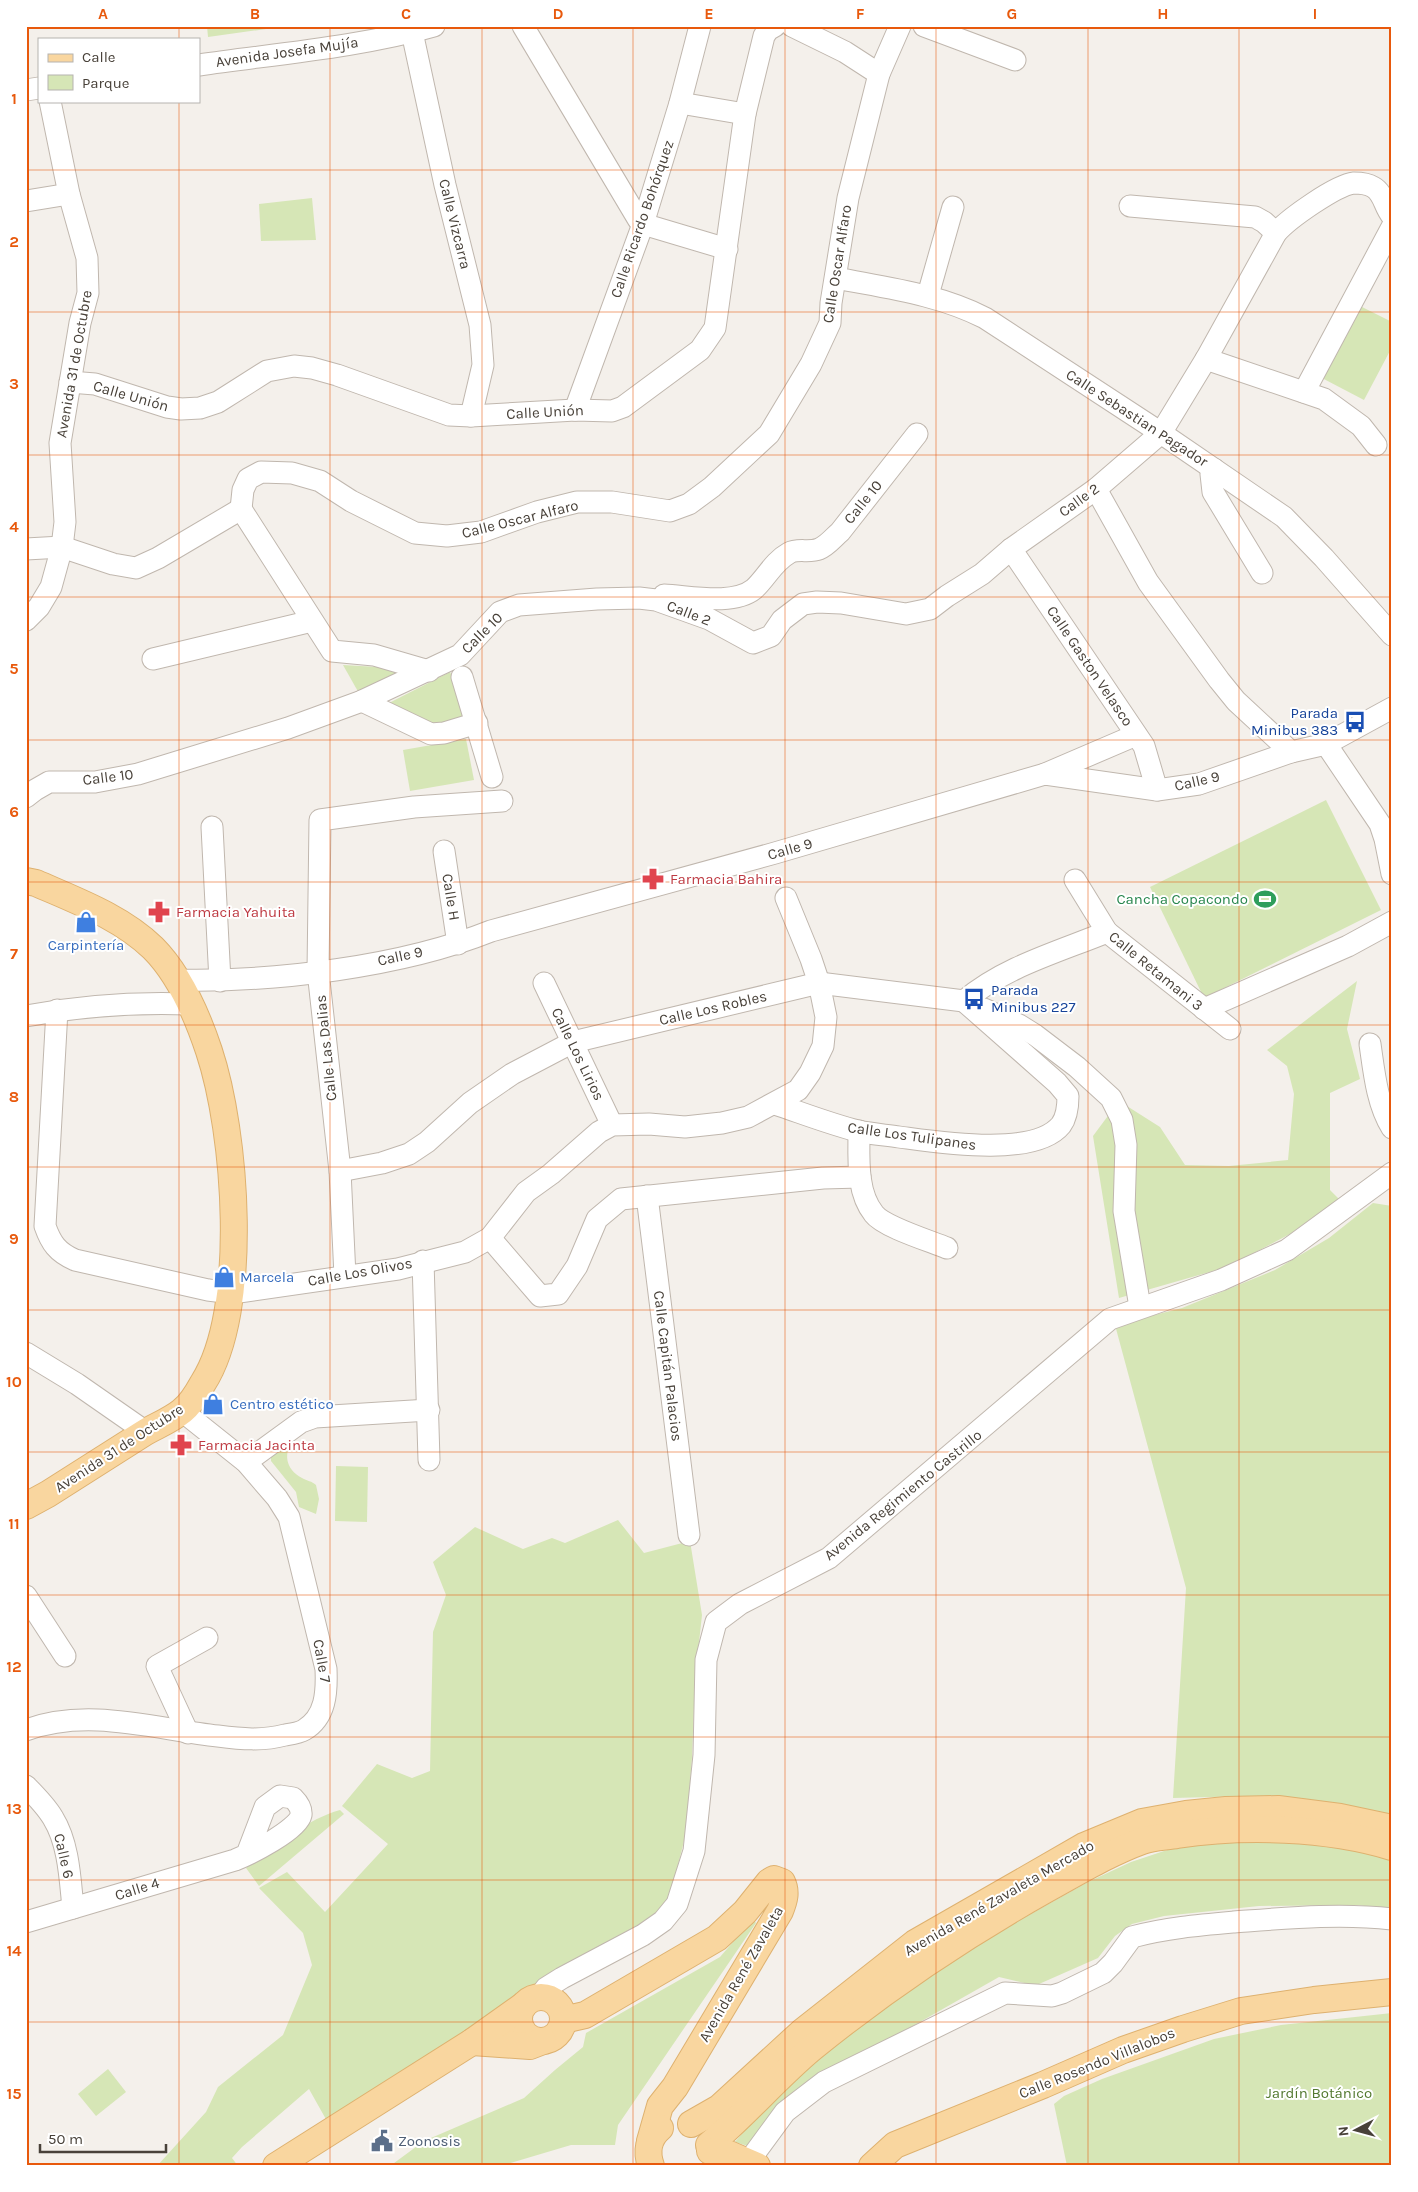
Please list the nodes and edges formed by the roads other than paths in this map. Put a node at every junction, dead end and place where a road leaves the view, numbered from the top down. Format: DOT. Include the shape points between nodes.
graph roads {
  1 [pos="434,26"];
  2 [pos="523,26"];
  3 [pos="700,26"];
  4 [pos="792,26"];
  5 [pos="900,26"];
  6 [pos="924,26"];
  7 [pos="769,31"];
  8 [pos="412,32"];
  9 [pos="1015,60"];
  10 [pos="200,65"];
  11 [pos="879,74"];
  12 [pos="50,102"];
  13 [pos="680,103"];
  14 [pos="745,114"];
  15 [pos="69,194"];
  16 [pos="26,201"];
  17 [pos="953,206"];
  18 [pos="1130,206"];
  19 [pos="1392,216"];
  20 [pos="643,224"];
  21 [pos="1392,227"];
  22 [pos="1276,233"];
  23 [pos="727,249"];
  24 [pos="836,278"];
  25 [pos="928,295"];
  26 [pos="1206,359"];
  27 [pos="70,382"];
  28 [pos="1304,392"];
  29 [pos="575,410"];
  30 [pos="471,416"];
  31 [pos="1161,433"];
  32 [pos="917,434"];
  33 [pos="1376,445"];
  34 [pos="1214,469"];
  35 [pos="1096,489"];
  36 [pos="241,509"];
  37 [pos="62,547"];
  38 [pos="26,549"];
  39 [pos="1011,549"];
  40 [pos="1262,573"];
  41 [pos="656,600"];
  42 [pos="26,620"];
  43 [pos="312,621"];
  44 [pos="1392,635"];
  45 [pos="153,659"];
  46 [pos="429,671"];
  47 [pos="462,677"];
  48 [pos="362,701"];
  49 [pos="1392,708"];
  50 [pos="477,723"];
  51 [pos="1136,735"];
  52 [pos="1326,744"];
  53 [pos="1291,752"];
  54 [pos="1045,774"];
  55 [pos="492,777"];
  56 [pos="1157,790"];
  57 [pos="26,797"];
  58 [pos="502,801"];
  59 [pos="212,827"];
  60 [pos="444,851"];
  61 [pos="1392,874"];
  62 [pos="26,880"];
  63 [pos="1075,880"];
  64 [pos="786,898"];
  65 [pos="1392,922"];
  66 [pos="1106,932"];
  67 [pos="458,944"];
  68 [pos="318,971"];
  69 [pos="178,980"];
  70 [pos="220,981"];
  71 [pos="544,983"];
  72 [pos="819,983"];
  73 [pos="964,1001"];
  74 [pos="189,1004"];
  75 [pos="1204,1009"];
  76 [pos="57,1010"];
  77 [pos="26,1016"];
  78 [pos="1230,1029"];
  79 [pos="573,1042"];
  80 [pos="1370,1044"];
  81 [pos="775,1104"];
  82 [pos="612,1125"];
  83 [pos="1392,1128"];
  84 [pos="859,1131"];
  85 [pos="340,1171"];
  86 [pos="1392,1174"];
  87 [pos="860,1176"];
  88 [pos="647,1196"];
  89 [pos="490,1238"];
  90 [pos="947,1248"];
  91 [pos="422,1261"];
  92 [pos="346,1276"];
  93 [pos="232,1293"];
  94 [pos="1140,1307"];
  95 [pos="26,1353"];
  96 [pos="429,1410"];
  97 [pos="182,1411"];
  98 [pos="146,1432"];
  99 [pos="429,1460"];
  100 [pos="246,1462"];
  101 [pos="26,1506"];
  102 [pos="689,1535"];
  103 [pos="26,1596"];
  104 [pos="207,1638"];
  105 [pos="65,1656"];
  106 [pos="26,1730"];
  107 [pos="188,1733"];
  108 [pos="26,1786"];
  109 [pos="1392,1828"];
  110 [pos="1392,1847"];
  111 [pos="248,1854"];
  112 [pos="74,1908"];
  113 [pos="1392,1920"];
  114 [pos="26,1922"];
  115 [pos="1392,1992"];
  116 [pos="532,2001"];
  117 [pos="563,2020"];
  118 [pos="543,2041"];
  119 [pos="472,2042"];
  120 [pos="675,2087"];
  121 [pos="687,2123"];
  122 [pos="926,2133"];
  123 [pos="709,2154"];
  124 [pos="647,2157"];
  125 [pos="753,2163"];
  126 [pos="276,2166"];
  127 [pos="872,2166"];
  128 [pos="894,2166"];
  1 -- 8 [label="street, Avenida Josefa Mujía"];
  2 -- 20 [label="street"];
  3 -- 13 [label="street, Calle Ricardo Bohórquez"];
  4 -- 11 [label="street" via="845,52"];
  5 -- 11 [label="street, Calle Oscar Alfaro"];
  6 -- 9 [label="street"];
  7 -- 14 [label="street, Calle Unión"];
  8 -- 10 [label="street, Avenida Josefa Mujía"];
  8 -- 30 [label="street, Calle Vizcarra" via="480,325 483,365"];
  11 -- 24 [label="street, Calle Oscar Alfaro" via="848,198"];
  12 -- 15 [label="street, Avenida 31 de Octubre"];
  13 -- 14 [label="street"];
  13 -- 20 [label="street, Calle Ricardo Bohórquez"];
  14 -- 23 [label="street, Calle Unión"];
  15 -- 16 [label="street"];
  15 -- 27 [label="street, Avenida 31 de Octubre" via="87,258 88,294"];
  17 -- 25 [label="street"];
  18 -- 22 [label="street" via="1255,217"];
  19 -- 22 [label="street, Calle 2" via="1379,192 1366,184 1354,183 1340,187 1284,224"];
  20 -- 23 [label="street"];
  20 -- 29 [label="street, Calle Ricardo Bohórquez"];
  21 -- 28 [label="street"];
  22 -- 26 [label="street, Calle 2"];
  23 -- 29 [label="street, Calle Unión" via="716,328 700,350 623,407"];
  24 -- 25 [label="street, Calle Sebastian Pagador"];
  24 -- 36 [label="street, Calle Oscar Alfaro" via="830,323 811,364 769,434 689,504 670,511 612,502 577,502 481,532 447,536 415,533 351,501 320,481 292,473 261,472 248,479"];
  25 -- 31 [label="street, Calle Sebastian Pagador" via="962,306 985,318"];
  26 -- 28 [label="street"];
  26 -- 31 [label="street, Calle 2"];
  27 -- 30 [label="street, Calle Unión" via="95,384 167,407 200,408 218,402 267,371 294,366 312,368 449,415"];
  27 -- 37 [label="street, Avenida 31 de Octubre" via="60,443 65,522"];
  28 -- 33 [label="street" via="1337,408 1361,426"];
  29 -- 30 [label="street, Calle Unión"];
  31 -- 34 [label="street, Calle Sebastian Pagador"];
  31 -- 35 [label="street, Calle 2"];
  32 -- 41 [label="street, Calle 10" via="840,532 826,545 819,549 792,551 780,558 755,588 744,595 731,599 662,595"];
  34 -- 40 [label="street" via="1211,474 1213,492"];
  34 -- 44 [label="street, Calle Sebastian Pagador" via="1284,517"];
  35 -- 39 [label="street, Calle 2"];
  35 -- 53 [label="street" via="1148,582 1219,680 1236,701"];
  36 -- 37 [label="street" via="136,568 119,566"];
  36 -- 43 [label="street"];
  37 -- 38 [label="street"];
  37 -- 42 [label="street, Avenida 31 de Octubre" via="51,587 40,607"];
  39 -- 41 [label="street, Calle 2" via="982,574 930,609 906,614 841,603 803,604 782,620 770,636 753,643 709,619"];
  39 -- 51 [label="street, Calle Gaston Velasco"];
  41 -- 46 [label="street, Calle 10" via="597,599 510,607 500,612 460,655"];
  43 -- 45 [label="street"];
  43 -- 46 [label="street" via="332,651 374,655"];
  46 -- 48 [label="street, Calle 10"];
  47 -- 50 [label="street"];
  48 -- 50 [label="street" via="431,734"];
  48 -- 57 [label="street, Calle 10" via="288,728 138,774 95,782 49,782"];
  49 -- 52 [label="street, Calle 9"];
  50 -- 55 [label="street"];
  51 -- 54 [label="street"];
  51 -- 56 [label="street, Calle Gaston Velasco" via="1144,746"];
  52 -- 53 [label="street, Calle 9"];
  52 -- 61 [label="street" via="1380,824"];
  53 -- 56 [label="street, Calle 9" via="1199,784"];
  54 -- 56 [label="street, Calle 9"];
  54 -- 67 [label="street, Calle 9" via="491,931"];
  58 -- 68 [label="street, Calle Las Dalias" via="414,807 320,820"];
  59 -- 70 [label="street"];
  60 -- 67 [label="street, Calle H"];
  62 -- 69 [label="main road, Avenida 31 de Octubre" via="113,918 152,948"];
  63 -- 66 [label="street, Calle Retamani 3"];
  64 -- 72 [label="street"];
  65 -- 75 [label="street" via="1348,946"];
  66 -- 73 [label="street" via="1008,972 982,985"];
  66 -- 75 [label="street, Calle Retamani 3"];
  67 -- 68 [label="street, Calle 9"];
  68 -- 70 [label="street, Calle 9"];
  68 -- 85 [label="street, Calle Las Dalias"];
  69 -- 70 [label="street, Calle 9"];
  69 -- 74 [label="main road, Avenida 31 de Octubre"];
  71 -- 79 [label="street, Calle Los Lirios"];
  72 -- 73 [label="street, Calle Los Robles"];
  72 -- 79 [label="street, Calle Los Robles"];
  72 -- 81 [label="street" via="826,1017 824,1046 798,1090"];
  73 -- 84 [label="street, Calle Los Tulipanes" via="1068,1096 1068,1109 1062,1124 1035,1139 1010,1145 971,1146"];
  73 -- 94 [label="street, Calle Los Robles" via="1035,1035 1111,1098 1122,1120 1126,1144 1124,1211"];
  74 -- 76 [label="street"];
  74 -- 93 [label="main road, Avenida 31 de Octubre" via="209,1051 228,1147 234,1230"];
  75 -- 78 [label="street, Calle Retamani 3"];
  76 -- 77 [label="street"];
  76 -- 93 [label="street, Calle Los Olivos" via="45,1206 45,1226 50,1240 64,1255 75,1260"];
  79 -- 82 [label="street, Calle Los Lirios"];
  79 -- 85 [label="street, Calle Los Robles" via="512,1074 470,1103 409,1154"];
  80 -- 83 [label="street" via="1376,1082"];
  81 -- 82 [label="street" via="748,1117 722,1123 685,1127"];
  81 -- 84 [label="street, Calle Los Tulipanes"];
  82 -- 89 [label="street, Calle Los Olivos" via="526,1192"];
  84 -- 87 [label="street"];
  85 -- 92 [label="street, Calle Las Dalias"];
  86 -- 94 [label="street, Avenida Regimiento Castrillo" via="1287,1250 1221,1280"];
  87 -- 88 [label="street"];
  87 -- 90 [label="street" via="874,1214 885,1223"];
  88 -- 89 [label="street" via="621,1199 597,1219 577,1266 558,1294 540,1296"];
  88 -- 102 [label="street, Calle Capitán Palacios"];
  89 -- 91 [label="street, Calle Los Olivos" via="465,1252"];
  91 -- 92 [label="street, Calle Los Olivos" via="398,1269"];
  91 -- 96 [label="street"];
  92 -- 93 [label="street, Calle Los Olivos"];
  93 -- 97 [label="main road, Avenida 31 de Octubre" via="218,1358"];
  94 -- 116 [label="street, Avenida Regimiento Castrillo" via="1110,1319 1093,1331 997,1417 829,1558 740,1604 716,1622 706,1660 704,1755 694,1851 677,1904 643,1935 562,1978"];
  95 -- 98 [label="street"];
  96 -- 99 [label="street"];
  96 -- 100 [label="street" via="316,1417 294,1426"];
  97 -- 98 [label="main road, Avenida 31 de Octubre"];
  97 -- 100 [label="street, Calle 7"];
  98 -- 101 [label="main road, Avenida 31 de Octubre"];
  100 -- 107 [label="street, Calle 7" via="289,1517 326,1669 327,1694 320,1714 304,1730 274,1738 247,1740"];
  103 -- 105 [label="street"];
  104 -- 107 [label="street" via="158,1666"];
  106 -- 107 [label="street, Calle 7" via="56,1721 74,1720 136,1724"];
  108 -- 112 [label="street, Calle 6" via="45,1806 62,1837"];
  109 -- 121 [label="main road, Avenida René Zavaleta Mercado" via="1278,1809 1226,1810 1142,1822 1084,1846 915,1943 802,2032 719,2108"];
  110 -- 123 [label="main road, Avenida René Zavaleta Mercado" via="1338,1836 1246,1828 1143,1840 1088,1866 995,1918 924,1964 812,2049 731,2127"];
  111 -- 112 [label="street, Calle 4"];
  112 -- 114 [label="street, Calle 4"];
  113 -- 125 [label="street" via="1336,1916 1254,1920 1178,1927 1132,1937 1103,1973 1062,1993 1052,1996 1005,1993 824,2082 785,2112"];
  115 -- 122 [label="main road, Calle Rosendo Villalobos" via="1241,2011 1124,2050"];
  116 -- 117 [label="main road" via="548,1998 555,2002 561,2008"];
  116 -- 118 [label="main road" via="520,2012 519,2021 527,2036"];
  116 -- 119 [label="main road, Avenida Regimiento Castrillo"];
  117 -- 118 [label="main road" via="558,2033"];
  117 -- 120 [label="main road, Avenida René Zavaleta" via="585,2015 716,1938 745,1912 769,1882 779,1880 785,1888 780,1911"];
  118 -- 119 [label="main road" via="530,2046"];
  119 -- 126 [label="main road, Avenida Regimiento Castrillo"];
  120 -- 121 [label="main road" via="675,2104"];
  120 -- 124 [label="main road, Avenida René Zavaleta" via="660,2106"];
  121 -- 123 [label="main road" via="703,2134"];
  121 -- 124 [label="main road, Avenida René Zavaleta Mercado" via="672,2122 655,2132"];
  122 -- 127 [label="main road, Calle Rosendo Villalobos" via="895,2145"];
  122 -- 128 [label="main road, Calle Rosendo Villalobos"];
  123 -- 125 [label="main road" via="730,2154"];
}
